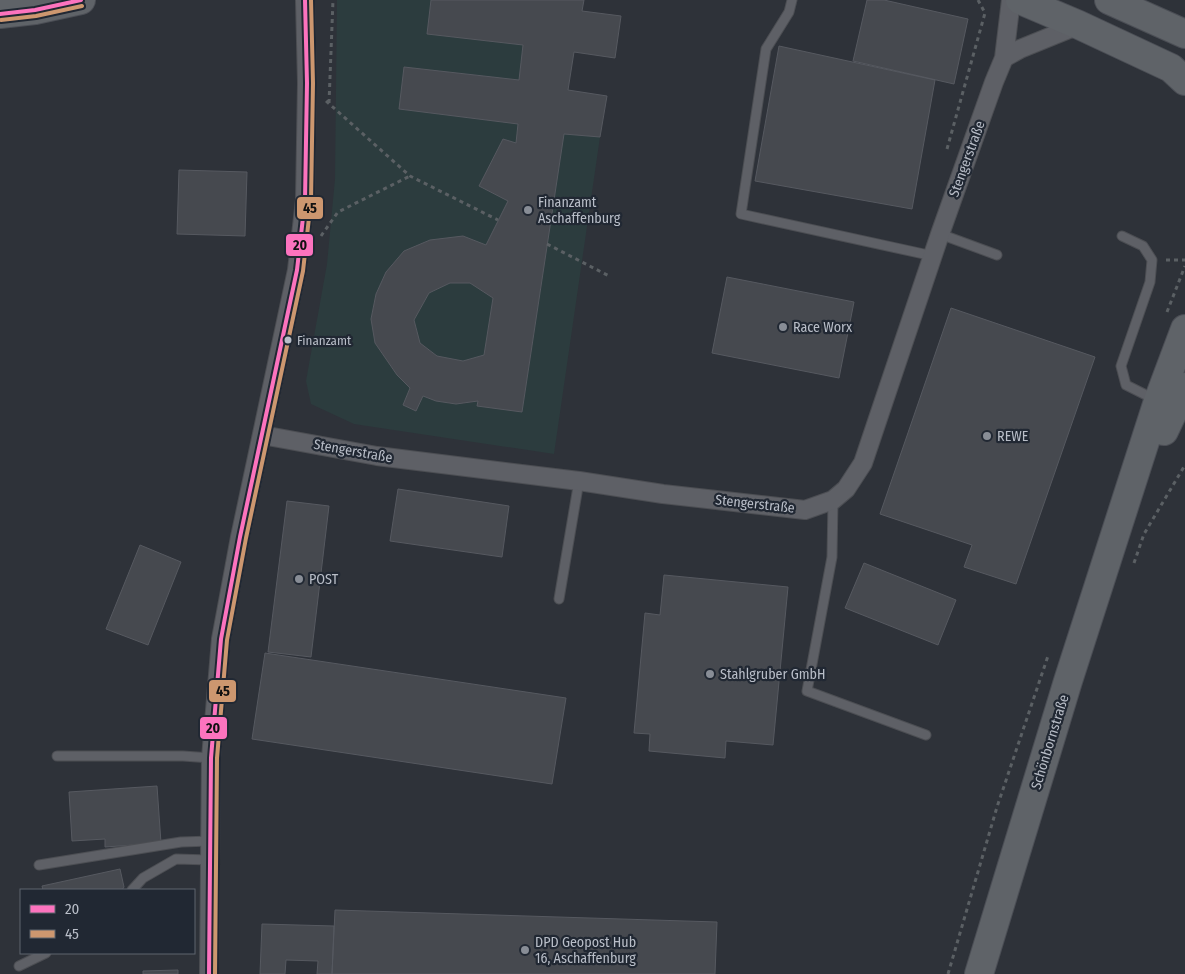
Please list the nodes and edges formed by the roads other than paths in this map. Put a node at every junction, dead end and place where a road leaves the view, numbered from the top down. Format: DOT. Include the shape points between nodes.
graph roads {
  1 [pos="81,0"];
  2 [pos="305,0"];
  3 [pos="792,0"];
  4 [pos="1011,0"];
  5 [pos="1020,0"];
  6 [pos="1109,0"];
  7 [pos="0,14"];
  8 [pos="1079,25"];
  9 [pos="1185,34"];
  10 [pos="1004,58"];
  11 [pos="1178,74"];
  12 [pos="940,234"];
  13 [pos="1122,236"];
  14 [pos="933,256"];
  15 [pos="997,256"];
  16 [pos="1185,329"];
  17 [pos="1185,387"];
  18 [pos="1158,401"];
  19 [pos="262,434"];
  20 [pos="579,481"];
  21 [pos="833,500"];
  22 [pos="1123,510"];
  23 [pos="559,598"];
  24 [pos="926,735"];
  25 [pos="57,756"];
  26 [pos="210,758"];
  27 [pos="211,841"];
  28 [pos="210,860"];
  29 [pos="39,865"];
  30 [pos="133,889"];
  31 [pos="44,954"];
  32 [pos="18,966"];
  33 [pos="209,974"];
  34 [pos="979,974"];
  1 -- 7 [label="main road"];
  2 -- 19 [label="street" via="305,200 297,270"];
  3 -- 14 [label="lane" via="789,12 766,49 740,214"];
  4 -- 10 [label="street, Stengerstraße"];
  5 -- 8 [label="main road"];
  6 -- 9 [label="main road"];
  8 -- 10 [label="street"];
  8 -- 11 [label="main road"];
  10 -- 12 [label="street, Stengerstraße"];
  12 -- 14 [label="street, Stengerstraße"];
  12 -- 15 [label="lane"];
  13 -- 18 [label="lane" via="1143,246 1152,260 1150,282 1121,366 1126,386"];
  14 -- 21 [label="street, Stengerstraße" via="863,463 846,489"];
  16 -- 18 [label="main road, Schönbornstraße"];
  17 -- 22 [label="main road, Schönbornstraße"];
  18 -- 22 [label="main road, Schönbornstraße"];
  19 -- 20 [label="street, Stengerstraße" via="377,456"];
  19 -- 26 [label="street" via="221,639"];
  20 -- 21 [label="street, Stengerstraße" via="805,510"];
  20 -- 23 [label="lane"];
  21 -- 24 [label="lane" via="832,557 807,690"];
  22 -- 34 [label="main road, Schönbornstraße"];
  25 -- 26 [label="lane"];
  26 -- 27 [label="street"];
  27 -- 28 [label="street"];
  27 -- 29 [label="lane" via="181,842"];
  28 -- 30 [label="lane" via="176,859 143,878"];
  28 -- 33 [label="street"];
  31 -- 32 [label="lane"];
}
